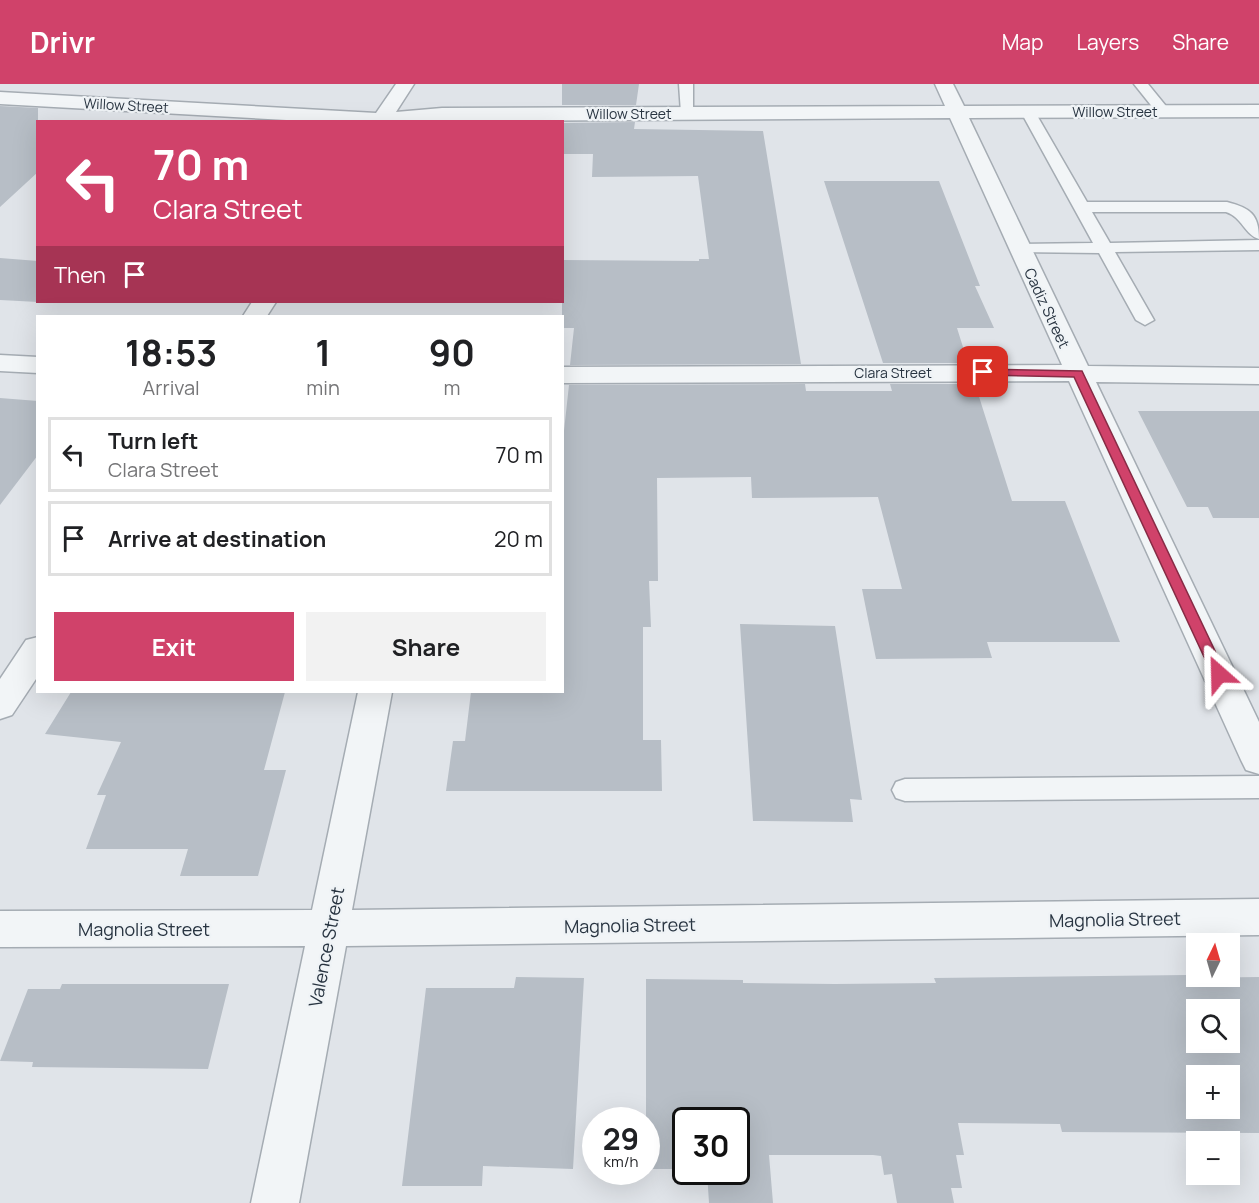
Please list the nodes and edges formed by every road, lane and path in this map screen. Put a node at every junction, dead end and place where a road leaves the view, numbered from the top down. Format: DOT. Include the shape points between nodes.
graph roads {
  1 [pos="405,84"];
  2 [pos="686,84"];
  3 [pos="944,84"];
  4 [pos="1141,84"];
  5 [pos="0,98"];
  6 [pos="1163,111"];
  7 [pos="1259,111"];
  8 [pos="957,112"];
  9 [pos="1028,112"];
  10 [pos="688,113"];
  11 [pos="381,120"];
  12 [pos="1082,207"];
  13 [pos="1259,234"];
  14 [pos="1259,245"];
  15 [pos="1105,248"];
  16 [pos="1020,249"];
  17 [pos="1145,320"];
  18 [pos="0,363"];
  19 [pos="36,365"];
  20 [pos="1078,374"];
  21 [pos="564,375"];
  22 [pos="1259,376"];
  23 [pos="36,652"];
  24 [pos="375,693"];
  25 [pos="0,706"];
  26 [pos="1259,760"];
  27 [pos="1259,787"];
  28 [pos="905,790"];
  29 [pos="1259,917"];
  30 [pos="330,928"];
  31 [pos="0,929"];
  32 [pos="275,1203"];
  1 -- 11 [label="street"];
  2 -- 10 [label="lane"];
  3 -- 8 [label="street, Cadiz Street"];
  4 -- 6 [label="lane"];
  5 -- 11 [label="street, Willow Street"];
  6 -- 7 [label="street, Willow Street"];
  6 -- 9 [label="street, Willow Street"];
  8 -- 9 [label="street, Willow Street"];
  8 -- 10 [label="street, Willow Street"];
  8 -- 16 [label="street, Cadiz Street"];
  9 -- 12 [label="lane"];
  10 -- 11 [label="street, Willow Street" via="442,114"];
  12 -- 13 [label="lane" via="1227,207 1242,212"];
  12 -- 15 [label="lane"];
  14 -- 15 [label="lane"];
  15 -- 16 [label="lane"];
  15 -- 17 [label="lane"];
  16 -- 20 [label="street, Cadiz Street"];
  18 -- 19 [label="street"];
  20 -- 21 [label="street, Clara Street" via="1030,371"];
  20 -- 22 [label="street, Clara Street"];
  20 -- 26 [label="street, Cadiz Street"];
  23 -- 25 [label="street"];
  24 -- 30 [label="street, Valence Street"];
  27 -- 28 [label="lane"];
  29 -- 30 [label="street, Magnolia Street"];
  30 -- 31 [label="street, Magnolia Street"];
  30 -- 32 [label="street, Valence Street"];
}
